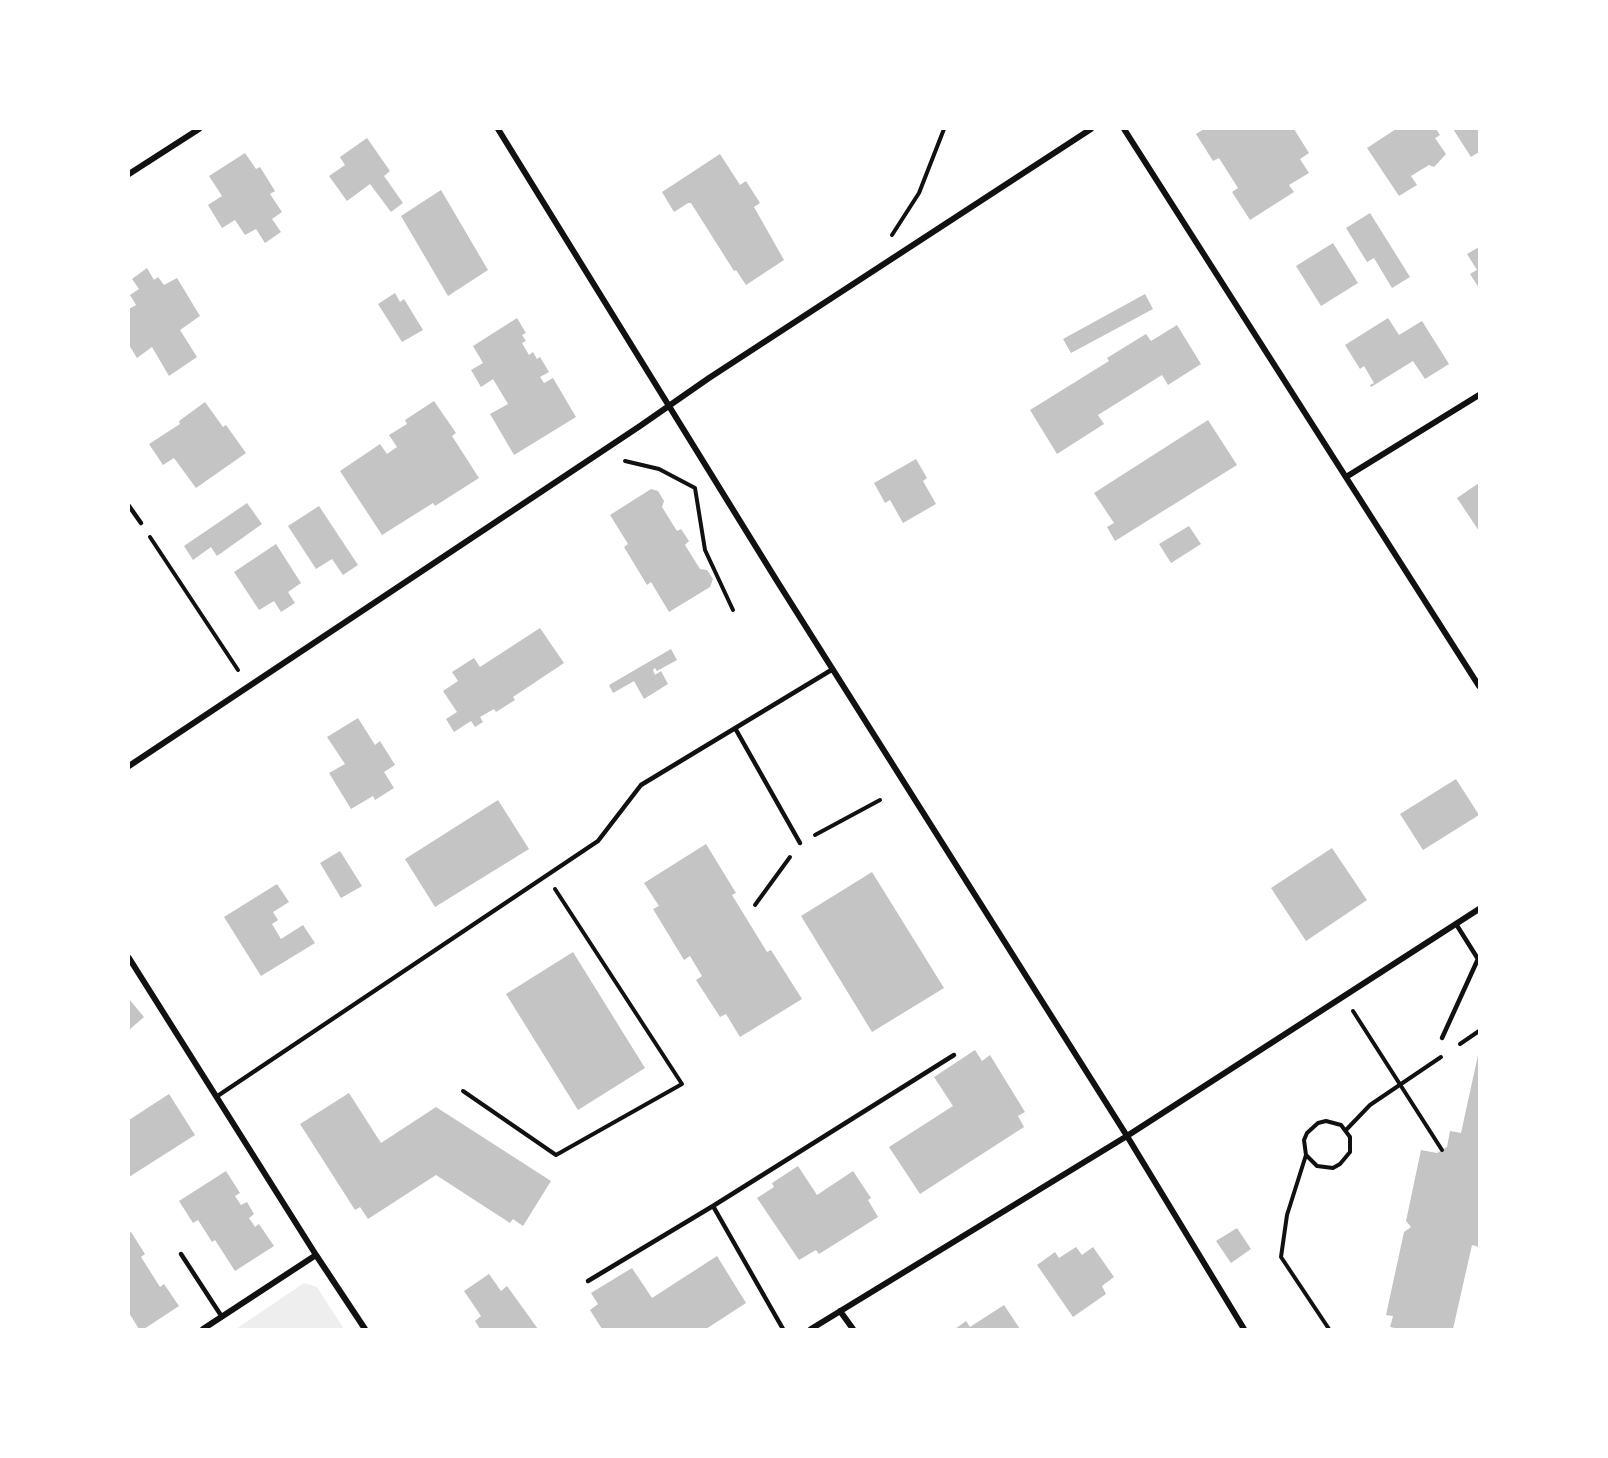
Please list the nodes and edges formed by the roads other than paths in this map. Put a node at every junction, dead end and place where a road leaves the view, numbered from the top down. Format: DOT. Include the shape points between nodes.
graph roads {
  1 [pos="199,129"];
  2 [pos="498,129"];
  3 [pos="1091,129"];
  4 [pos="1124,129"];
  5 [pos="129,174"];
  6 [pos="1479,395"];
  7 [pos="669,407"];
  8 [pos="1346,477"];
  9 [pos="129,506"];
  10 [pos="141,523"];
  11 [pos="833,669"];
  12 [pos="1479,686"];
  13 [pos="735,728"];
  14 [pos="129,766"];
  15 [pos="800,843"];
  16 [pos="1479,909"];
  17 [pos="1456,924"];
  18 [pos="1478,960"];
  19 [pos="130,963"];
  20 [pos="1442,1038"];
  21 [pos="954,1055"];
  22 [pos="216,1097"];
  23 [pos="1127,1136"];
  24 [pos="713,1206"];
  25 [pos="181,1254"];
  26 [pos="316,1255"];
  27 [pos="588,1281"];
  28 [pos="840,1311"];
  29 [pos="222,1317"];
  30 [pos="203,1329"];
  31 [pos="365,1329"];
  32 [pos="783,1329"];
  33 [pos="811,1329"];
  34 [pos="853,1329"];
  35 [pos="1244,1329"];
  1 -- 5 [label="street"];
  2 -- 7 [label="street"];
  3 -- 7 [label="street"];
  4 -- 8 [label="street"];
  6 -- 8 [label="street"];
  7 -- 11 [label="street"];
  7 -- 14 [label="street"];
  8 -- 12 [label="street"];
  9 -- 10 [label="lane"];
  11 -- 13 [label="lane"];
  11 -- 23 [label="street"];
  13 -- 15 [label="lane"];
  13 -- 22 [label="lane" via="641,784 598,841"];
  16 -- 17 [label="street"];
  17 -- 18 [label="lane"];
  17 -- 23 [label="street"];
  18 -- 20 [label="lane"];
  19 -- 22 [label="street"];
  21 -- 24 [label="lane"];
  22 -- 26 [label="street"];
  23 -- 28 [label="street"];
  23 -- 35 [label="street"];
  24 -- 27 [label="lane"];
  24 -- 32 [label="lane"];
  25 -- 29 [label="lane"];
  26 -- 29 [label="street"];
  26 -- 31 [label="street"];
  28 -- 33 [label="street"];
  28 -- 34 [label="street"];
  29 -- 30 [label="street"];
}
